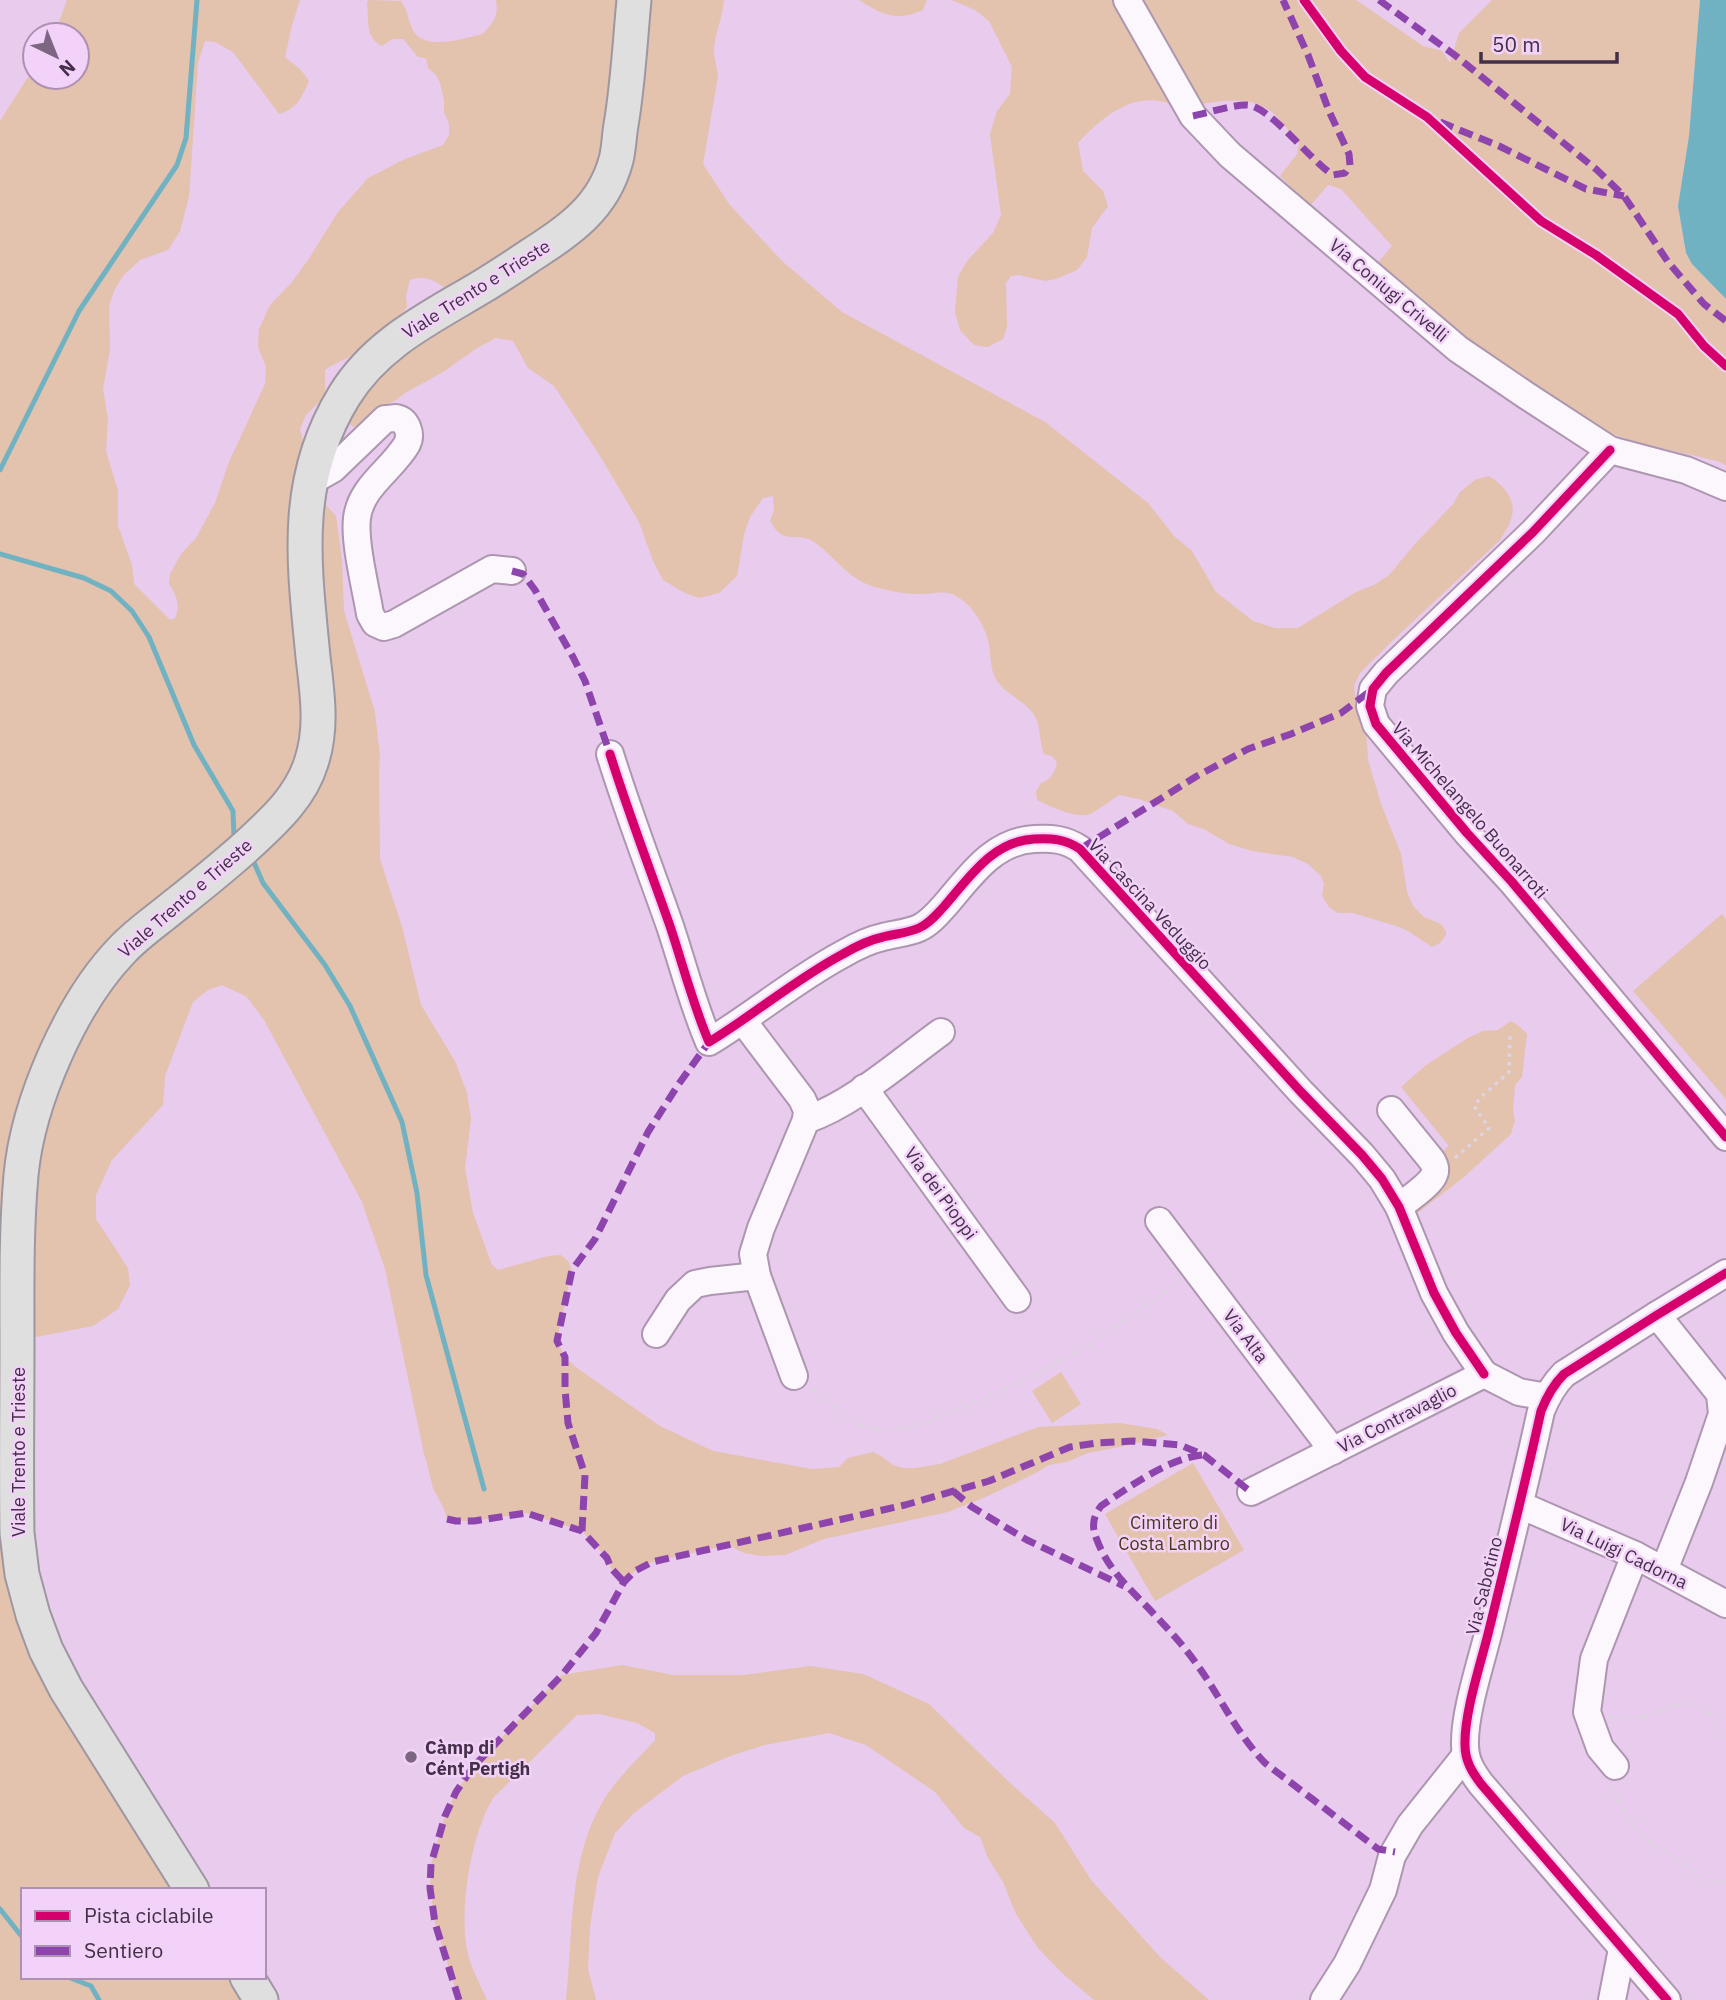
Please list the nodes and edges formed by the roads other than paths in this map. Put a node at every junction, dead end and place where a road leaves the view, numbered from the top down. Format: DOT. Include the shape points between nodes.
graph roads {
  1 [pos="634,0"];
  2 [pos="1127,0"];
  3 [pos="1609,450"];
  4 [pos="310,482"];
  5 [pos="1726,487"];
  6 [pos="512,571"];
  7 [pos="610,754"];
  8 [pos="743,1021"];
  9 [pos="941,1032"];
  10 [pos="864,1088"];
  11 [pos="1391,1110"];
  12 [pos="806,1120"];
  13 [pos="1726,1137"];
  14 [pos="1399,1207"];
  15 [pos="1159,1221"];
  16 [pos="1726,1273"];
  17 [pos="757,1276"];
  18 [pos="1017,1299"];
  19 [pos="1657,1315"];
  20 [pos="656,1334"];
  21 [pos="1484,1374"];
  22 [pos="794,1376"];
  23 [pos="1547,1396"];
  24 [pos="1333,1451"];
  25 [pos="1251,1492"];
  26 [pos="1520,1505"];
  27 [pos="1635,1555"];
  28 [pos="1664,1570"];
  29 [pos="1726,1604"];
  30 [pos="1465,1756"];
  31 [pos="1615,1766"];
  32 [pos="191,1888"];
  33 [pos="1622,1949"];
  34 [pos="248,1979"];
  35 [pos="261,2000"];
  36 [pos="1324,2000"];
  37 [pos="1612,2000"];
  38 [pos="1667,2000"];
  1 -- 4 [label="main road, Viale Trento e Trieste" via="616,160 595,205 551,242 421,321 380,353 343,398"];
  2 -- 3 [label="street, Via Coniugi Crivelli" via="1193,116 1230,155 1458,349"];
  3 -- 5 [label="street, Via Coniugi Crivelli" via="1686,470"];
  3 -- 13 [label="street, Via Michelangelo Buonarroti" via="1533,532 1386,673 1373,689 1370,706 1376,724 1392,744"];
  4 -- 6 [label="street" via="333,469 385,419 404,423 409,441 373,483 356,519 370,614 384,627 492,569"];
  4 -- 32 [label="main road, Viale Trento e Trieste" via="304,563 319,713 309,771 285,809 267,827 126,946 101,973 51,1066 32,1118 21,1171 16,1440 22,1574 46,1650 66,1689"];
  7 -- 8 [label="street, Via Cascina Veduggio" via="709,1042"];
  8 -- 12 [label="street" via="802,1099"];
  8 -- 14 [label="street, Via Cascina Veduggio" via="844,953 920,927 1000,848 1020,839 1070,842 1090,858 1362,1155"];
  9 -- 10 [label="street"];
  10 -- 12 [label="street"];
  10 -- 18 [label="street, Via dei Pioppi"];
  11 -- 14 [label="street" via="1435,1167 1430,1181"];
  12 -- 17 [label="street" via="761,1228 753,1254"];
  14 -- 21 [label="street, Via Cascina Veduggio" via="1434,1293"];
  15 -- 24 [label="street, Via Alta"];
  16 -- 19 [label="street, Via Sabotino"];
  17 -- 20 [label="street" via="695,1284 678,1300"];
  17 -- 22 [label="street"];
  19 -- 23 [label="street, Via Sabotino" via="1564,1374"];
  19 -- 28 [label="street" via="1720,1394 1722,1414"];
  21 -- 23 [label="street" via="1520,1392"];
  21 -- 24 [label="street, Via Contravaglio"];
  23 -- 26 [label="street, Via Sabotino"];
  24 -- 25 [label="street, Via Contravaglio"];
  26 -- 27 [label="street, Via Luigi Cadorna"];
  26 -- 30 [label="street, Via Sabotino" via="1469,1710"];
  27 -- 28 [label="street, Via Luigi Cadorna"];
  27 -- 31 [label="street" via="1594,1658 1587,1712 1600,1748"];
  28 -- 29 [label="street, Via Luigi Cadorna"];
  30 -- 33 [label="street" via="1481,1784"];
  30 -- 36 [label="street" via="1410,1825 1392,1856 1383,1890"];
  33 -- 37 [label="street"];
  33 -- 38 [label="street"];
  34 -- 35 [label="main road"];
}
